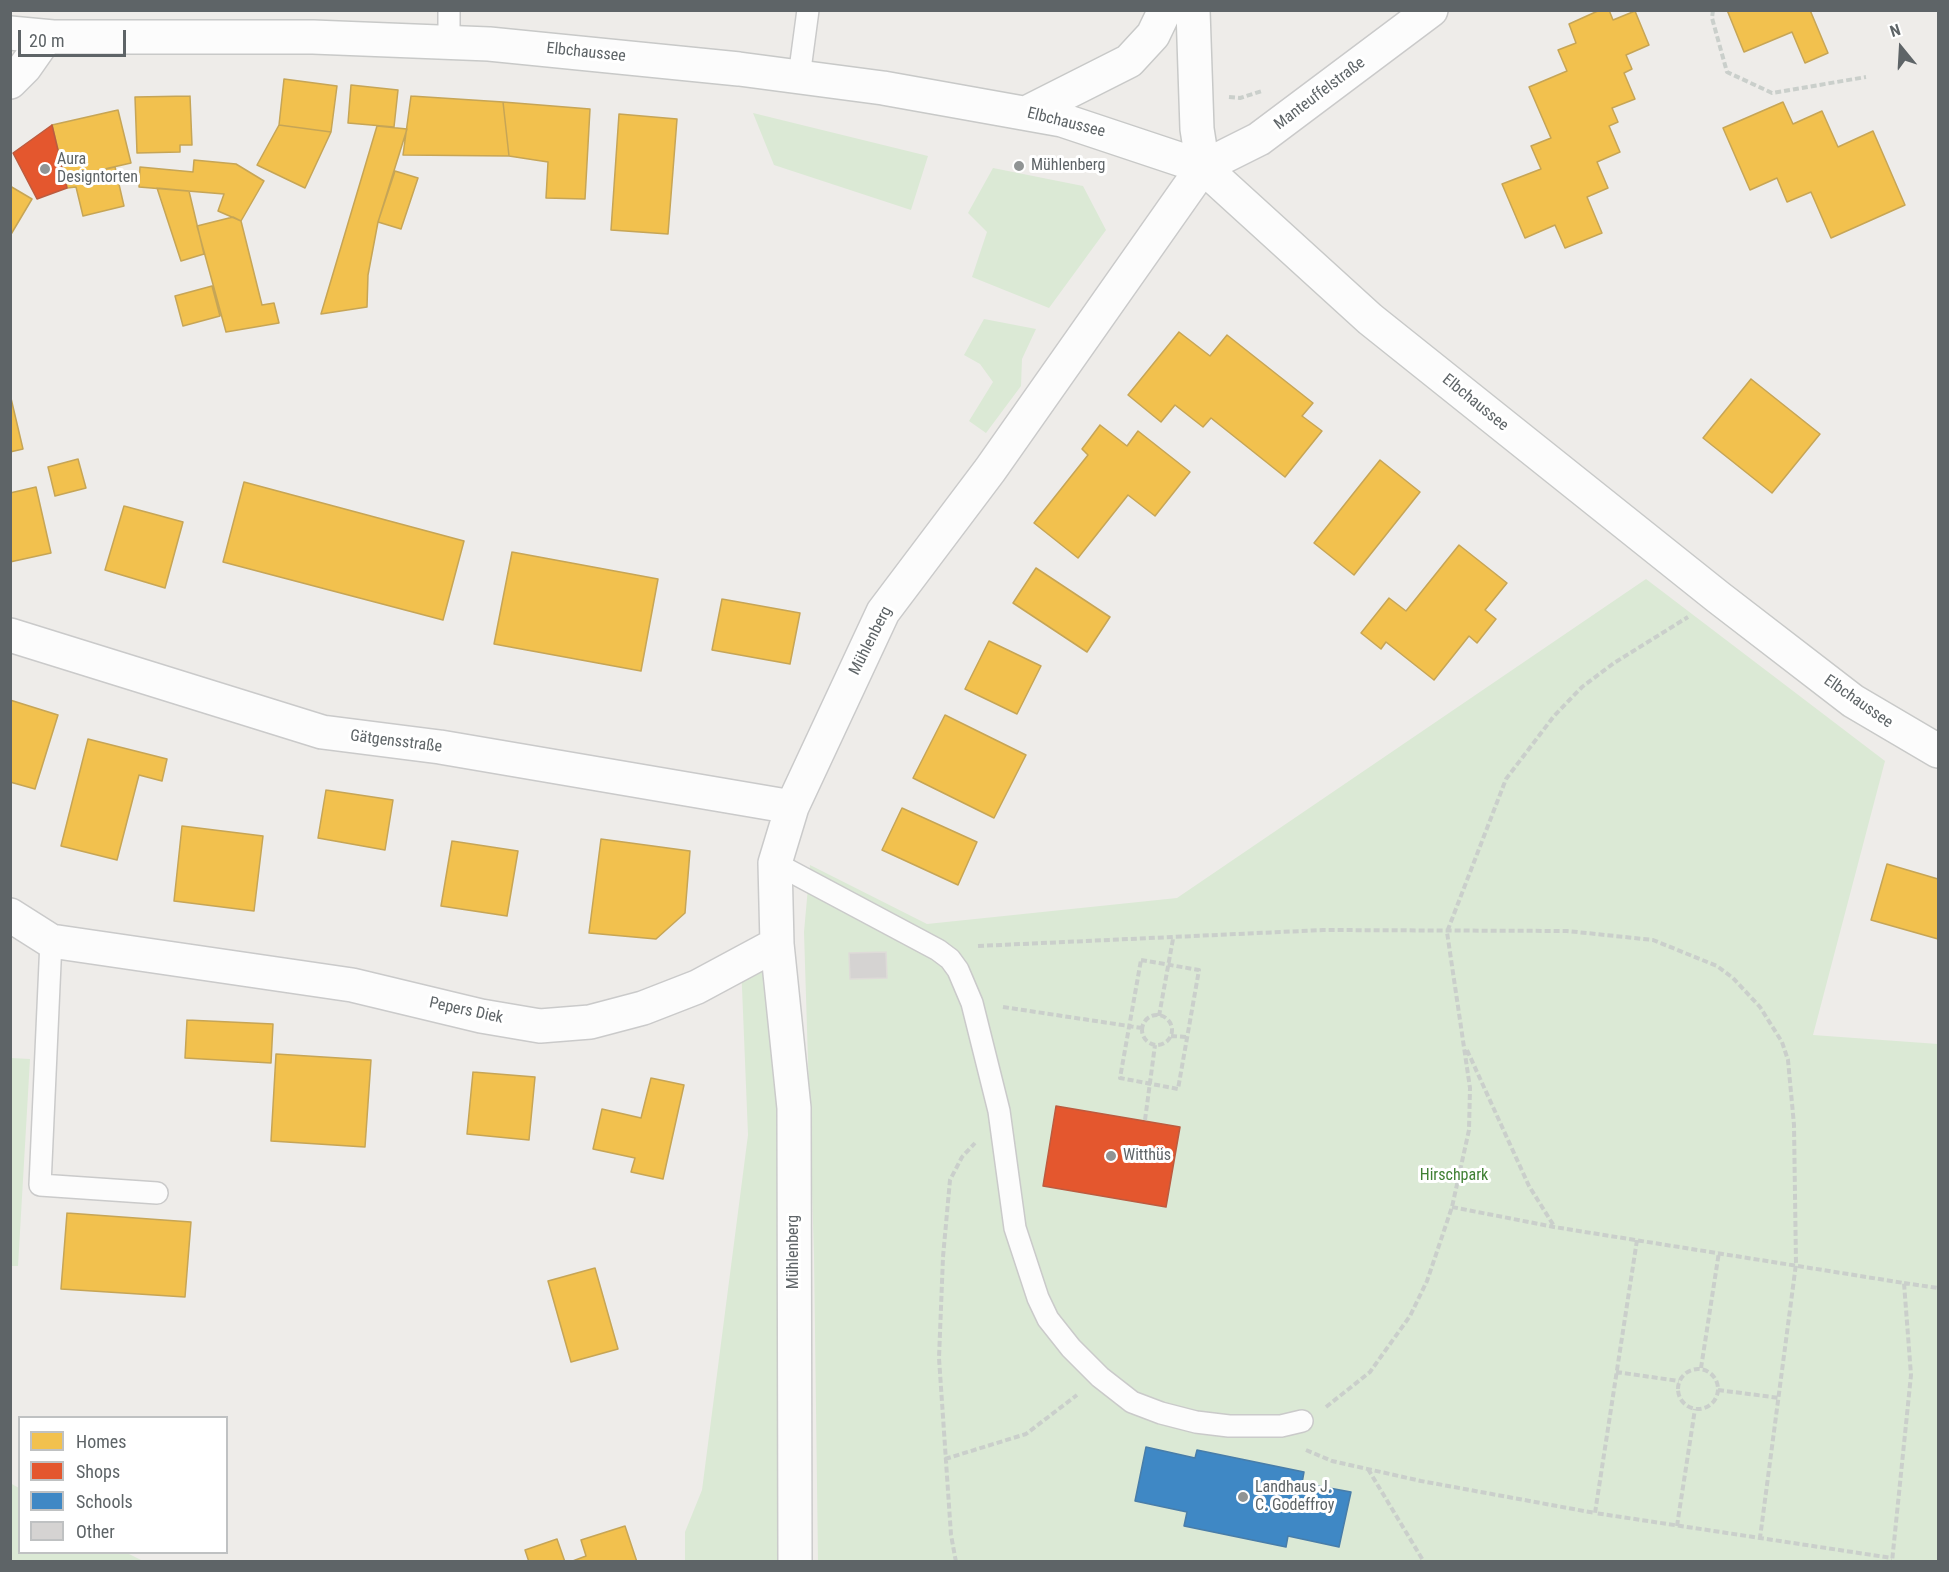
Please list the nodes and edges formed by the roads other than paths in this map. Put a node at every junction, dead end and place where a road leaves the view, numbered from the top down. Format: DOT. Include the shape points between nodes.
graph roads {
  1 [pos="808,10"];
  2 [pos="1166,10"];
  3 [pos="1193,10"];
  4 [pos="1431,10"];
  5 [pos="449,26"];
  6 [pos="10,33"];
  7 [pos="46,37"];
  8 [pos="799,77"];
  9 [pos="10,82"];
  10 [pos="1026,113"];
  11 [pos="1203,167"];
  12 [pos="10,635"];
  13 [pos="1938,751"];
  14 [pos="792,807"];
  15 [pos="775,863"];
  16 [pos="10,915"];
  17 [pos="51,941"];
  18 [pos="777,944"];
  19 [pos="157,1193"];
  20 [pos="1302,1421"];
  21 [pos="795,1562"];
  1 -- 8 [label="lane"];
  2 -- 10 [label="street" via="1153,34 1129,61"];
  3 -- 11 [label="street" via="1197,129"];
  4 -- 11 [label="street, Manteuffelstraße" via="1259,139"];
  5 -- 7 [label="street, Elbchaussee" via="314,37"];
  5 -- 8 [label="street, Elbchaussee"];
  6 -- 7 [label="street, Elbchaussee"];
  7 -- 9 [label="street"];
  8 -- 10 [label="street, Elbchaussee"];
  10 -- 11 [label="street, Elbchaussee" via="1115,135"];
  11 -- 13 [label="street, Elbchaussee" via="1370,319 1718,597 1853,701"];
  11 -- 14 [label="street, Mühlenberg" via="990,470 883,612"];
  12 -- 14 [label="street, Gätgensstraße" via="322,732 440,747"];
  14 -- 15 [label="street"];
  15 -- 18 [label="street"];
  15 -- 20 [label="lane" via="938,950 958,970 972,1003 1001,1125 1015,1228 1038,1298 1048,1319 1071,1348 1132,1402 1161,1413 1196,1422 1259,1427"];
  16 -- 17 [label="street, Pepers Diek"];
  17 -- 18 [label="street, Pepers Diek" via="352,985 540,1026 590,1022 644,1008 697,987"];
  17 -- 19 [label="lane" via="40,1185"];
  18 -- 21 [label="street, Mühlenberg" via="794,1108"];
}
